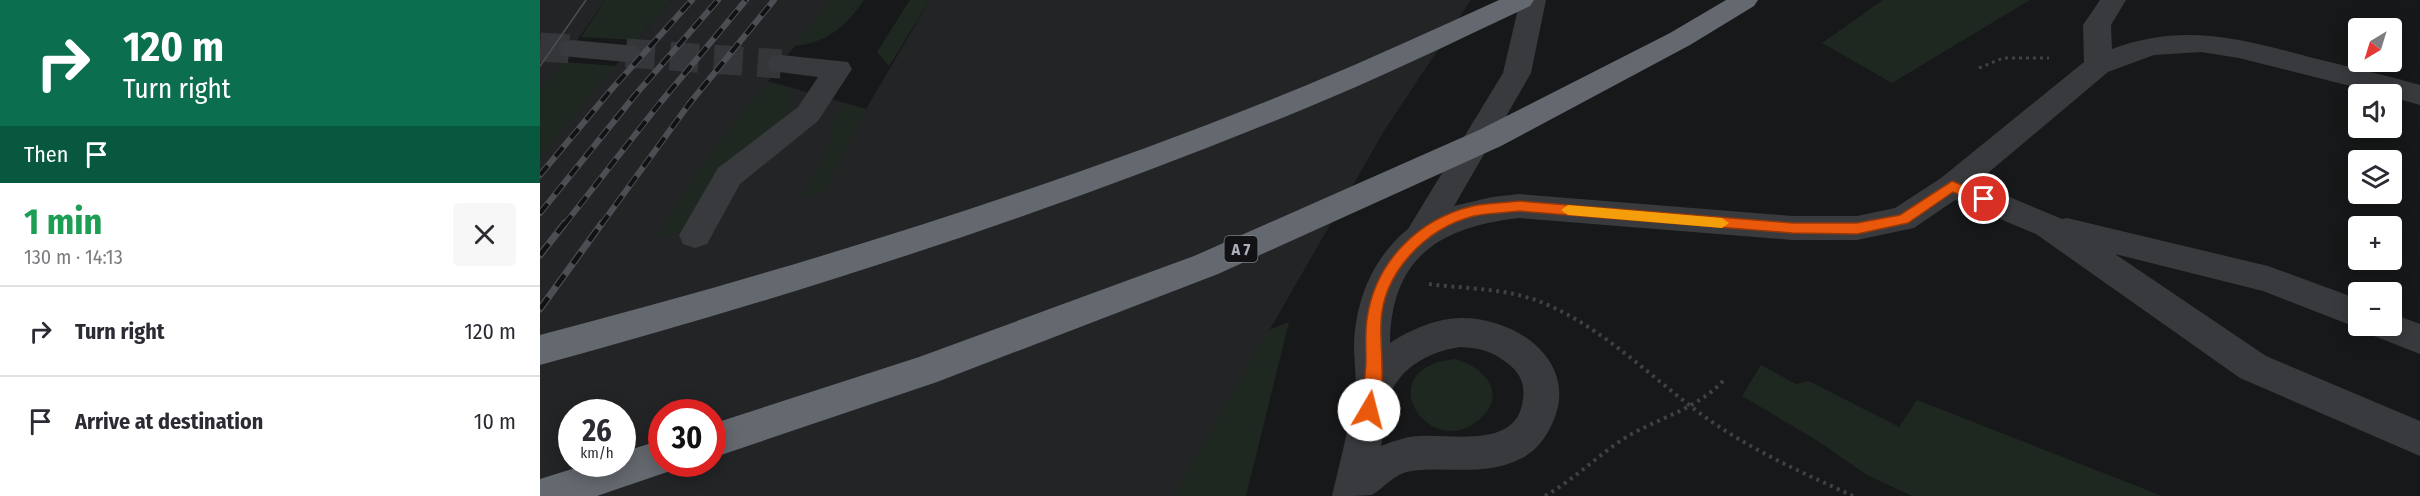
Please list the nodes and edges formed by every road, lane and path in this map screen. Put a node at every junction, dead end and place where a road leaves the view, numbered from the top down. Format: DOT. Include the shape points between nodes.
graph roads {
  1 [pos="1521,0"];
  2 [pos="1533,0"];
  3 [pos="1745,0"];
  4 [pos="2113,0"];
  5 [pos="572,49"];
  6 [pos="626,53"];
  7 [pos="781,64"];
  8 [pos="2098,65"];
  9 [pos="1979,68"];
  10 [pos="2420,95"];
  11 [pos="1952,186"];
  12 [pos="2047,225"];
  13 [pos="695,235"];
  14 [pos="1421,235"];
  15 [pos="1387,278"];
  16 [pos="2348,310"];
  17 [pos="2402,332"];
  18 [pos="2420,339"];
  19 [pos="540,350"];
  20 [pos="1724,380"];
  21 [pos="1373,391"];
  22 [pos="1693,407"];
  23 [pos="726,436"];
  24 [pos="2420,439"];
  25 [pos="648,462"];
  26 [pos="1353,491"];
  27 [pos="543,496"];
  28 [pos="1545,496"];
  29 [pos="1853,496"];
  1 -- 19 [label="highway" via="1253,118 962,224 739,294"];
  2 -- 14 [label="street" via="1517,73"];
  3 -- 23 [label="highway, A 7" via="1680,39 1490,138 1206,265 924,371"];
  4 -- 8 [label="street" via="2097,25"];
  5 -- 6 [label="street"];
  7 -- 13 [label="street" via="838,69 808,114 729,176"];
  8 -- 9 [label="path" via="2031,55 1989,60"];
  8 -- 10 [label="street" via="2140,48 2198,44 2237,48"];
  8 -- 11 [label="street"];
  11 -- 12 [label="street"];
  11 -- 14 [label="street" via="1903,219 1857,228 1781,227 1519,206 1474,211 1446,220"];
  12 -- 16 [label="street" via="2268,279"];
  12 -- 24 [label="street" via="2253,367"];
  14 -- 15 [label="street"];
  15 -- 21 [label="street" via="1374,320"];
  15 -- 22 [label="path" via="1508,294 1539,302 1569,315 1615,346"];
  17 -- 18 [label="street"];
  20 -- 22 [label="path"];
  21 -- 26 [label="street"];
  21 -- 26 [label="street" via="1404,352 1435,336 1480,333 1513,346 1528,359 1538,373 1542,404 1536,420 1507,448 1487,454 1420,452 1401,456 1376,467"];
  22 -- 28 [label="path" via="1629,436"];
  22 -- 29 [label="path" via="1768,456"];
  25 -- 27 [label="highway"];
}
